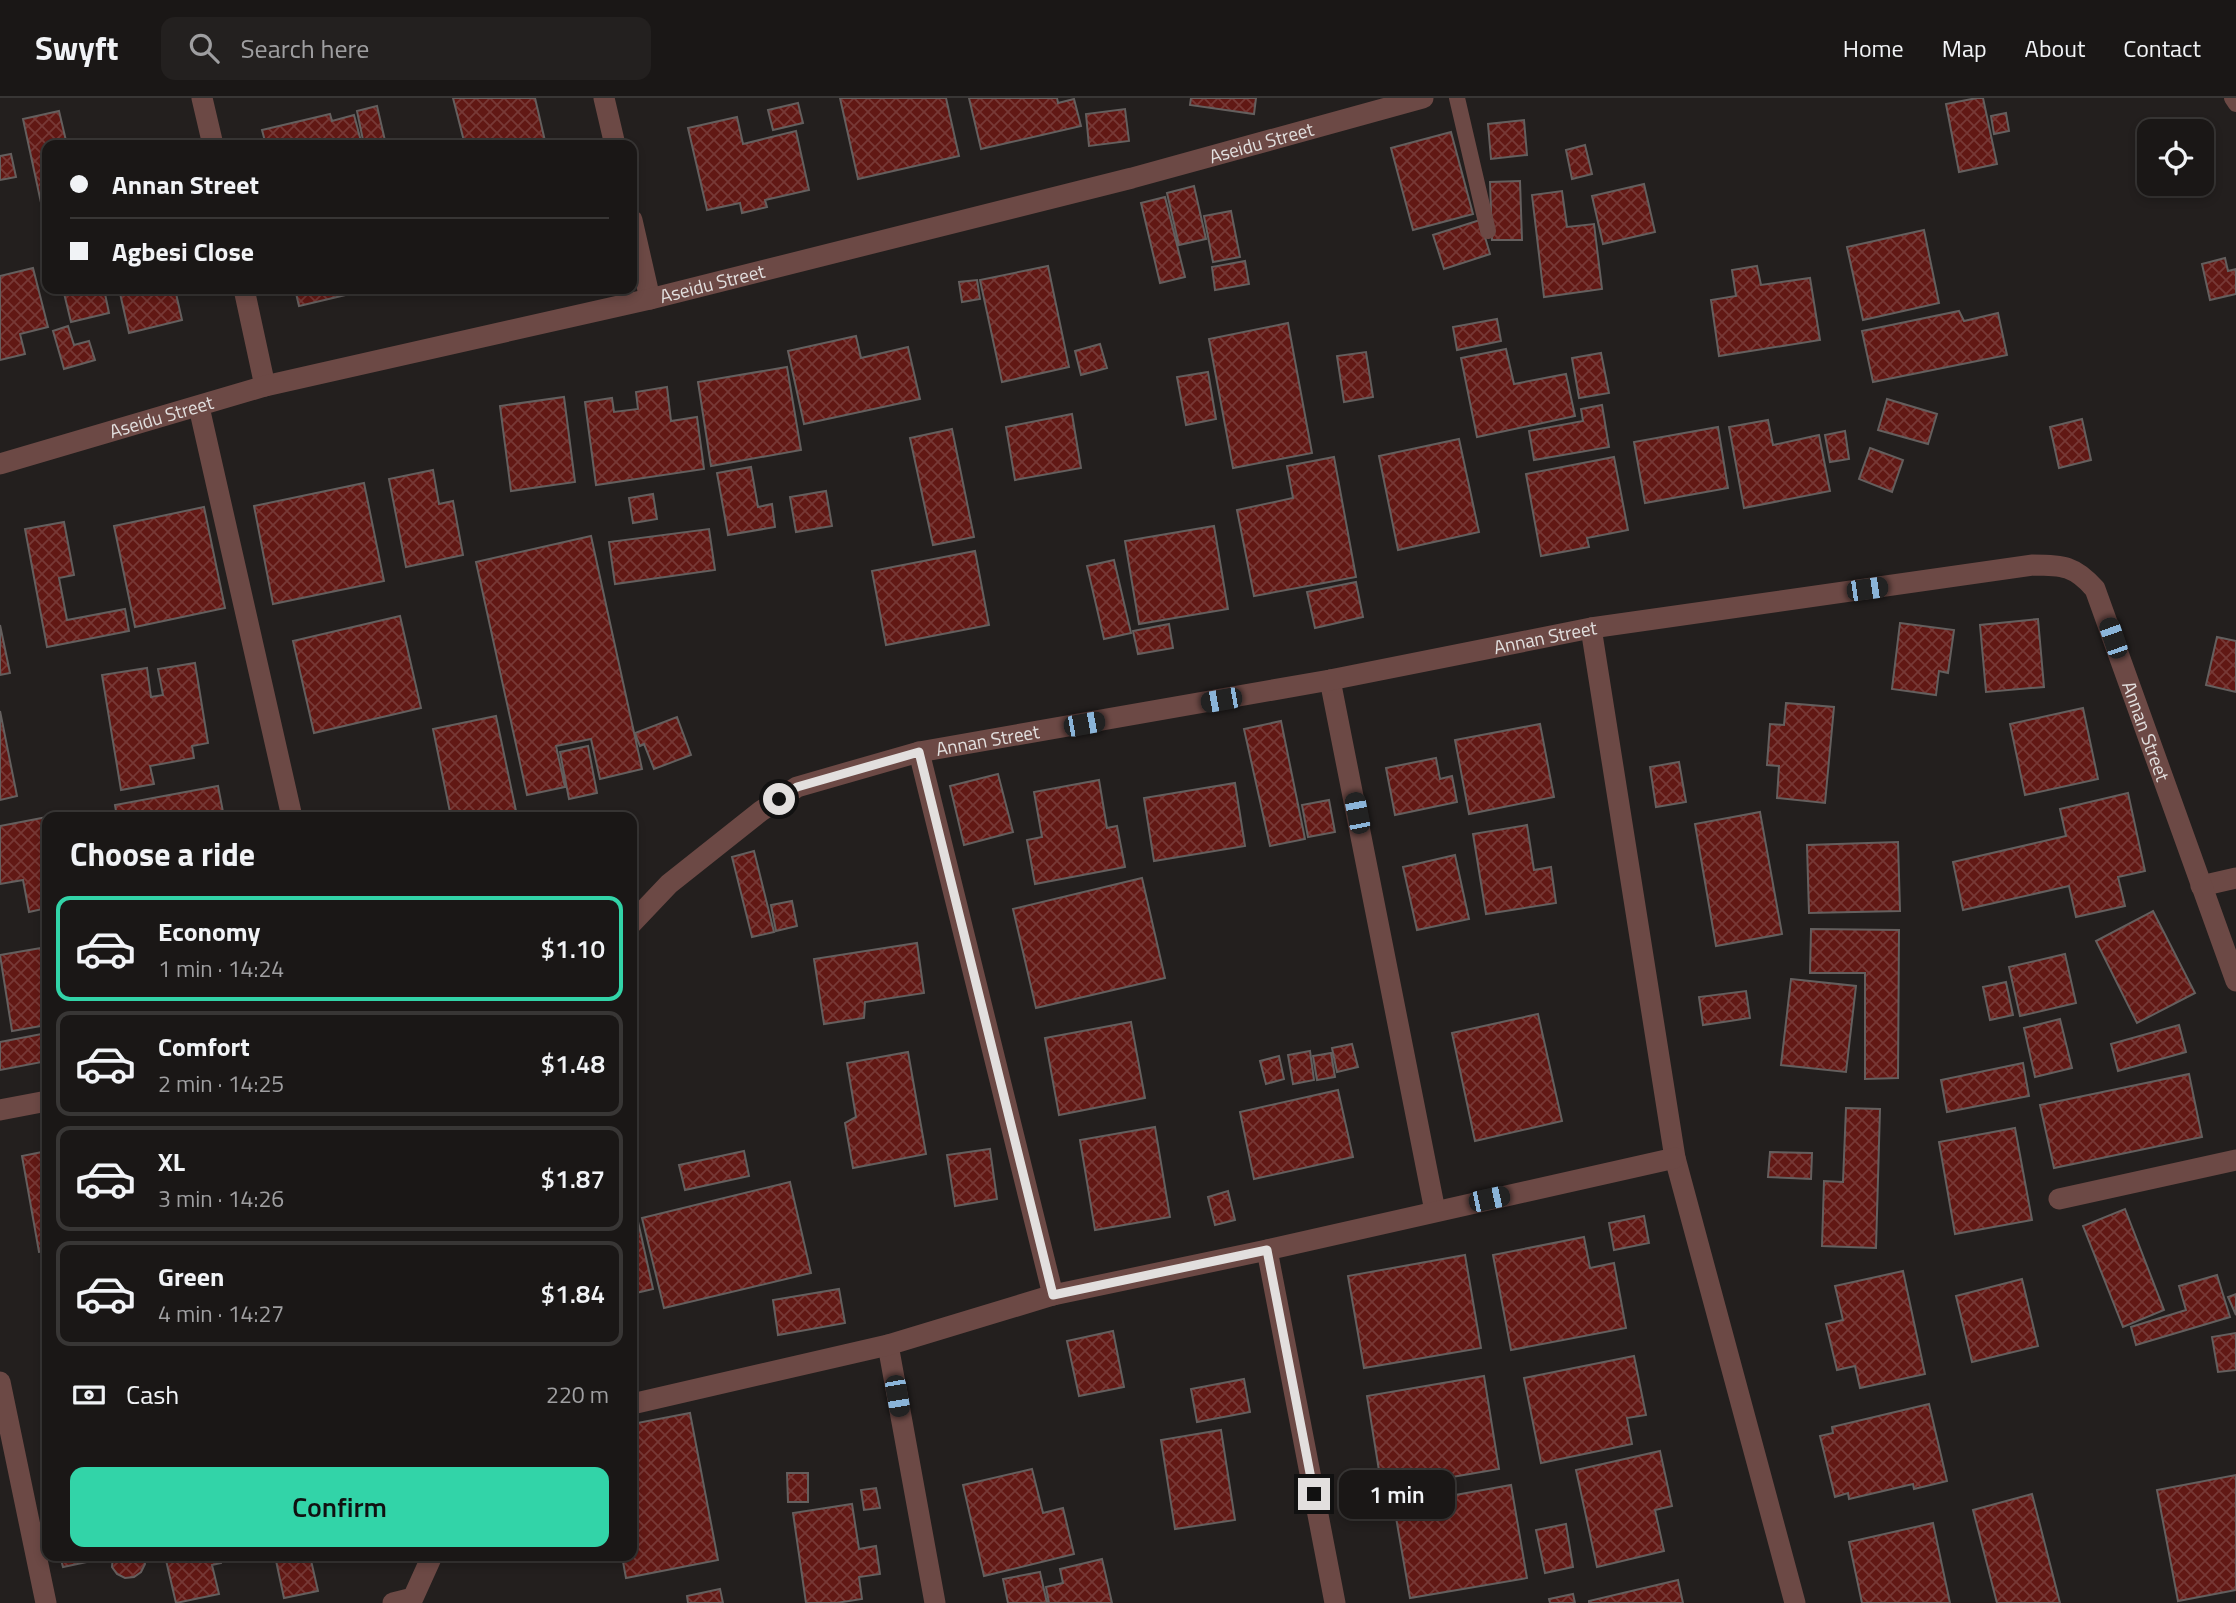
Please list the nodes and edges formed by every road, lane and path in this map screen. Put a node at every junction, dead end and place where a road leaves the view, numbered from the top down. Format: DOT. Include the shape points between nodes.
graph roads {
  1 [pos="202,98"];
  2 [pos="604,98"];
  3 [pos="1423,98"];
  4 [pos="1457,98"];
  5 [pos="2232,98"];
  6 [pos="2236,104"];
  7 [pos="212,140"];
  8 [pos="614,140"];
  9 [pos="1488,231"];
  10 [pos="637,242"];
  11 [pos="245,294"];
  12 [pos="650,299"];
  13 [pos="265,386"];
  14 [pos="198,407"];
  15 [pos="0,464"];
  16 [pos="1591,628"];
  17 [pos="1330,681"];
  18 [pos="919,752"];
  19 [pos="291,812"];
  20 [pos="2236,878"];
  21 [pos="2201,886"];
  22 [pos="637,918"];
  23 [pos="2236,981"];
  24 [pos="42,1102"];
  25 [pos="0,1110"];
  26 [pos="1675,1158"];
  27 [pos="2236,1160"];
  28 [pos="2059,1199"];
  29 [pos="1435,1211"];
  30 [pos="1267,1250"];
  31 [pos="1053,1295"];
  32 [pos="888,1345"];
  33 [pos="0,1382"];
  34 [pos="637,1403"];
  35 [pos="430,1561"];
  36 [pos="46,1603"];
  37 [pos="393,1603"];
  38 [pos="935,1603"];
  39 [pos="1335,1603"];
  40 [pos="1795,1603"];
  1 -- 7 [label="street"];
  2 -- 8 [label="street"];
  3 -- 12 [label="street, Aseidu Street" via="1118,181"];
  4 -- 9 [label="lane"];
  5 -- 6 [label="lane"];
  10 -- 12 [label="street"];
  11 -- 13 [label="street"];
  12 -- 13 [label="street, Aseidu Street"];
  13 -- 14 [label="street, Aseidu Street"];
  14 -- 15 [label="street, Aseidu Street"];
  14 -- 19 [label="street"];
  16 -- 17 [label="street, Annan Street"];
  16 -- 21 [label="street, Annan Street" via="2033,565 2056,565 2081,573 2095,589"];
  16 -- 26 [label="street"];
  17 -- 18 [label="street, Annan Street"];
  17 -- 29 [label="street"];
  18 -- 22 [label="street, Annan Street" via="797,787 668,884"];
  18 -- 31 [label="street"];
  20 -- 21 [label="street"];
  21 -- 23 [label="street, Annan Street"];
  24 -- 25 [label="street"];
  26 -- 29 [label="street"];
  26 -- 40 [label="street"];
  27 -- 28 [label="street"];
  29 -- 30 [label="street"];
  30 -- 31 [label="street"];
  30 -- 39 [label="street"];
  31 -- 32 [label="street"];
  32 -- 34 [label="street"];
  32 -- 38 [label="street"];
  33 -- 36 [label="street"];
  35 -- 37 [label="street" via="413,1598"];
}
